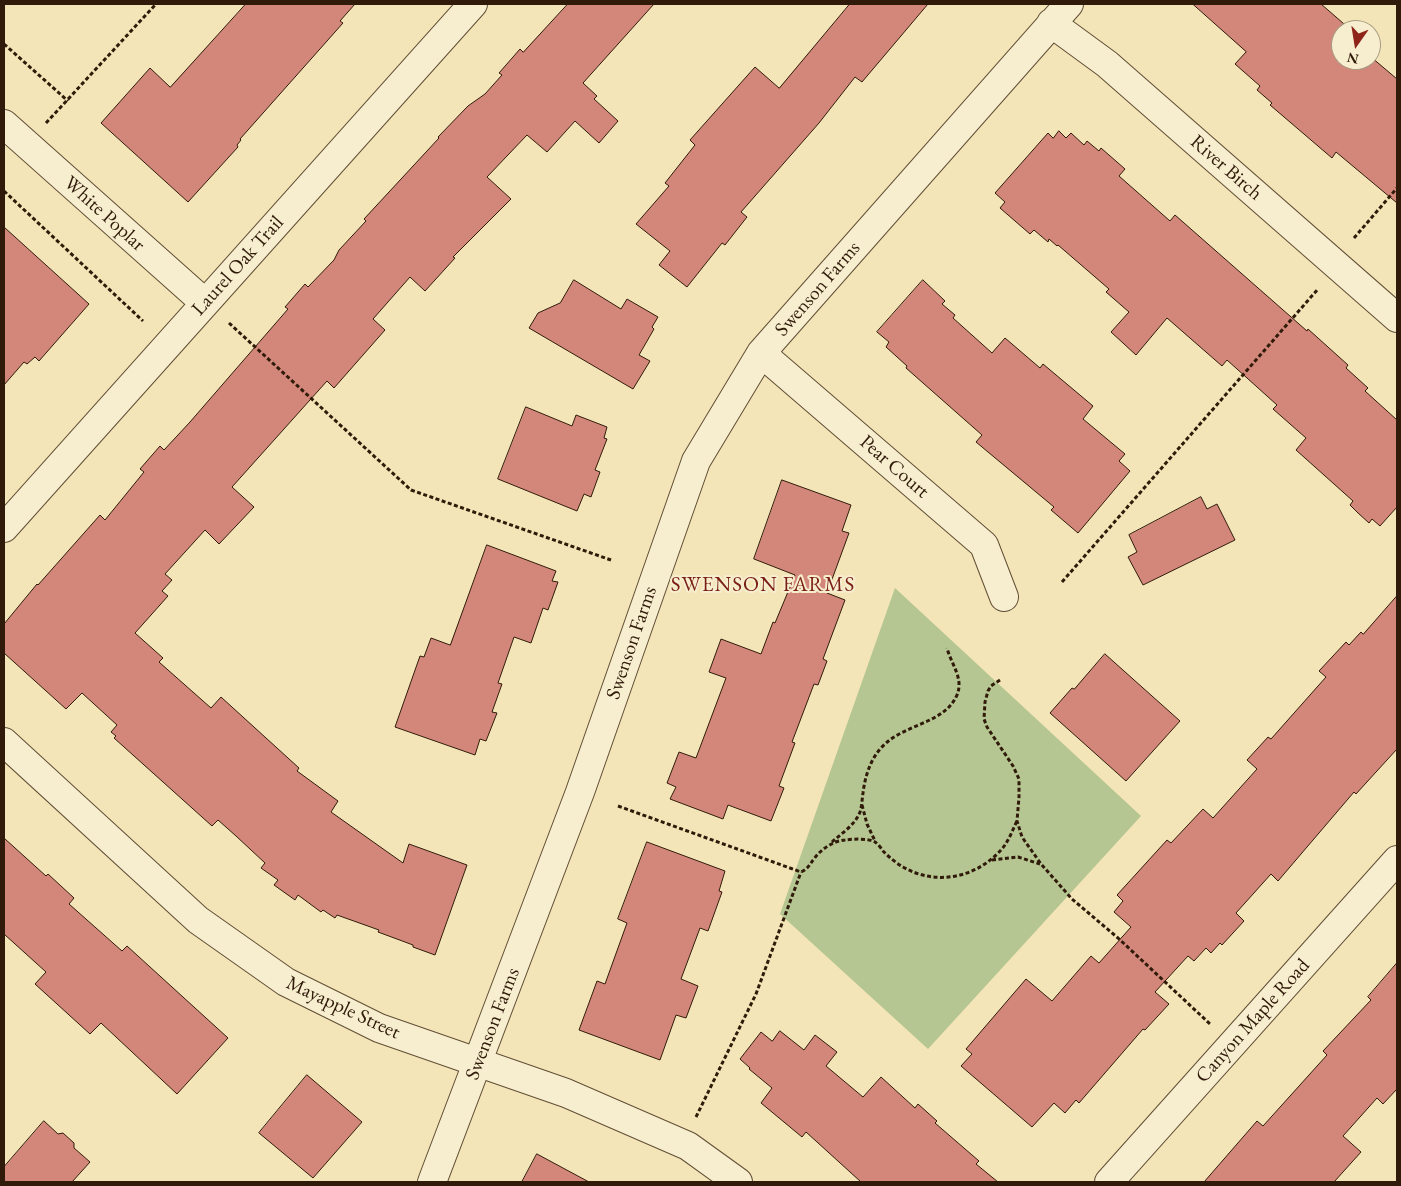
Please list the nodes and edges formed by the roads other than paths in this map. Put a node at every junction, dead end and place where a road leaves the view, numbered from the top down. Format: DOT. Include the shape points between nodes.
graph roads {
  1 [pos="473,4"];
  2 [pos="1060,13"];
  3 [pos="4,124"];
  4 [pos="205,303"];
  5 [pos="1397,318"];
  6 [pos="761,353"];
  7 [pos="4,528"];
  8 [pos="1004,597"];
  9 [pos="4,742"];
  10 [pos="1397,860"];
  11 [pos="479,1064"];
  12 [pos="432,1182"];
  13 [pos="738,1182"];
  14 [pos="1109,1182"];
  1 -- 4 [label="street, Laurel Oak Trail"];
  2 -- 5 [label="street, River Birch" via="1107,64"];
  2 -- 6 [label="street, Swenson Farms"];
  3 -- 4 [label="street, White Poplar"];
  4 -- 7 [label="street, Laurel Oak Trail"];
  6 -- 8 [label="street, Pear Court" via="984,545"];
  6 -- 11 [label="street, Swenson Farms" via="696,460 580,792"];
  9 -- 11 [label="street, Mayapple Street" via="198,920 286,982 379,1028"];
  10 -- 14 [label="street, Canyon Maple Road"];
  11 -- 12 [label="street, Swenson Farms"];
  11 -- 13 [label="street, Mayapple Street" via="566,1093 688,1146"];
}
